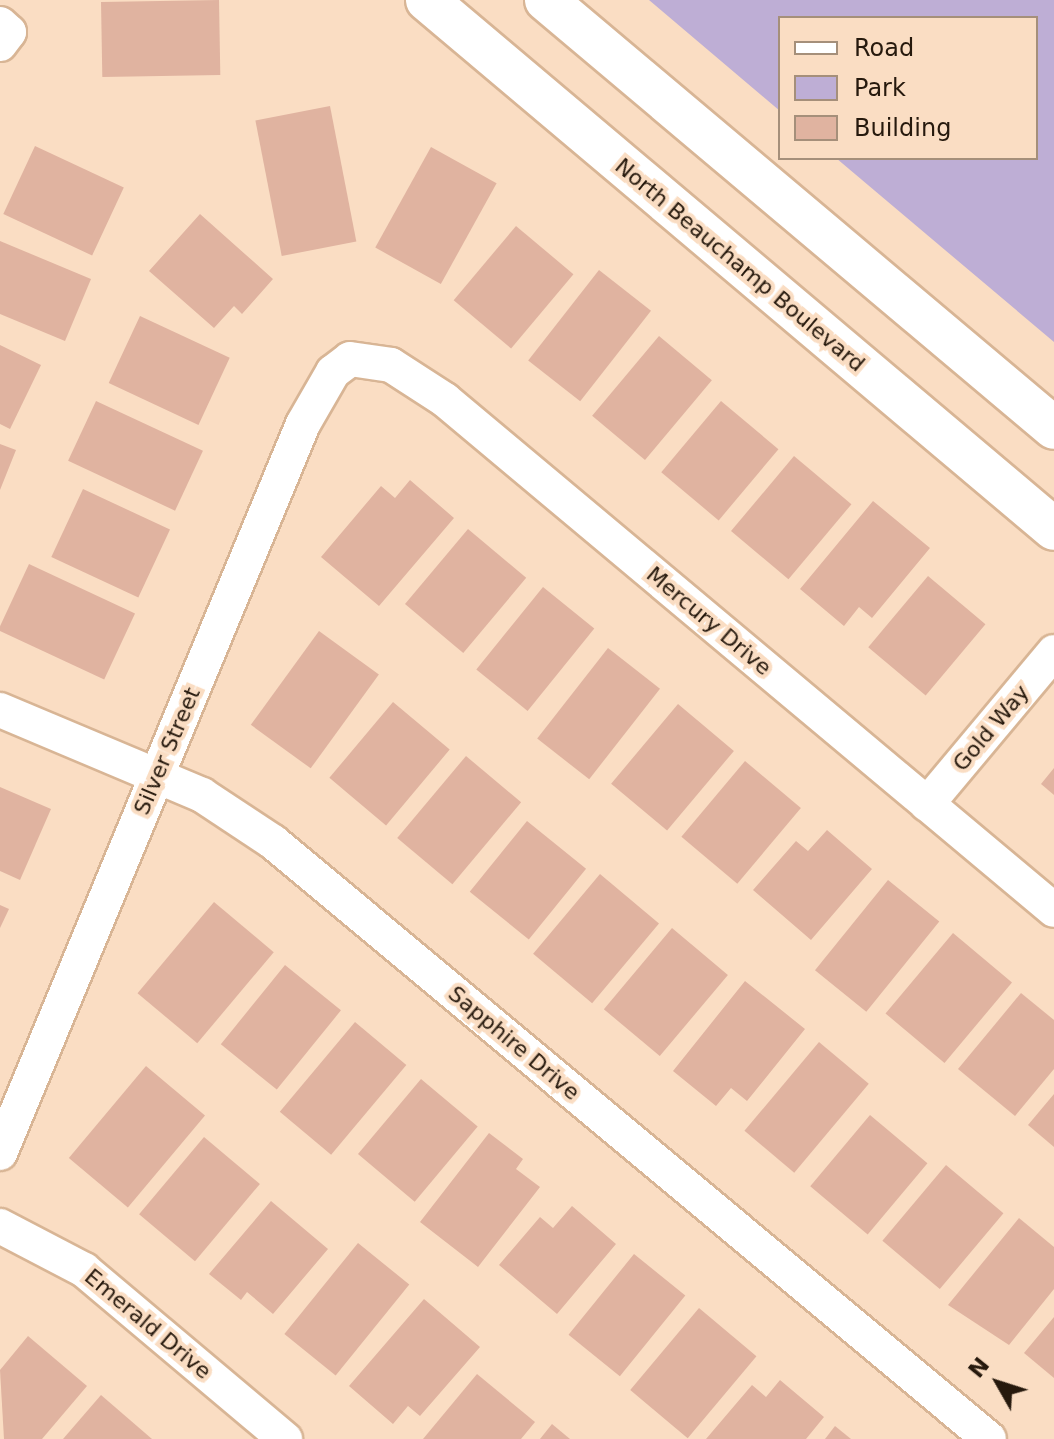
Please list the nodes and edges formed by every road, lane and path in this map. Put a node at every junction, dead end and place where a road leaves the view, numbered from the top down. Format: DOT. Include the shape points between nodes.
graph roads {
  1 [pos="427,0"];
  2 [pos="546,0"];
  3 [pos="350,359"];
  4 [pos="1054,428"];
  5 [pos="1054,529"];
  6 [pos="1054,652"];
  7 [pos="0,710"];
  8 [pos="157,775"];
  9 [pos="927,804"];
  10 [pos="1054,910"];
  11 [pos="0,1153"];
  12 [pos="0,1226"];
  13 [pos="285,1439"];
  14 [pos="989,1439"];
  1 -- 5 [label="street, North Beauchamp Boulevard"];
  2 -- 4 [label="street"];
  3 -- 8 [label="street, Silver Street" via="333,372 303,424"];
  3 -- 9 [label="street, Mercury Drive" via="391,365 445,400"];
  6 -- 9 [label="street, Gold Way"];
  7 -- 8 [label="street, Sapphire Drive"];
  8 -- 11 [label="street, Silver Street"];
  8 -- 14 [label="street, Sapphire Drive" via="273,842"];
  9 -- 10 [label="street, Mercury Drive"];
  12 -- 13 [label="street, Emerald Drive" via="84,1270"];
}
